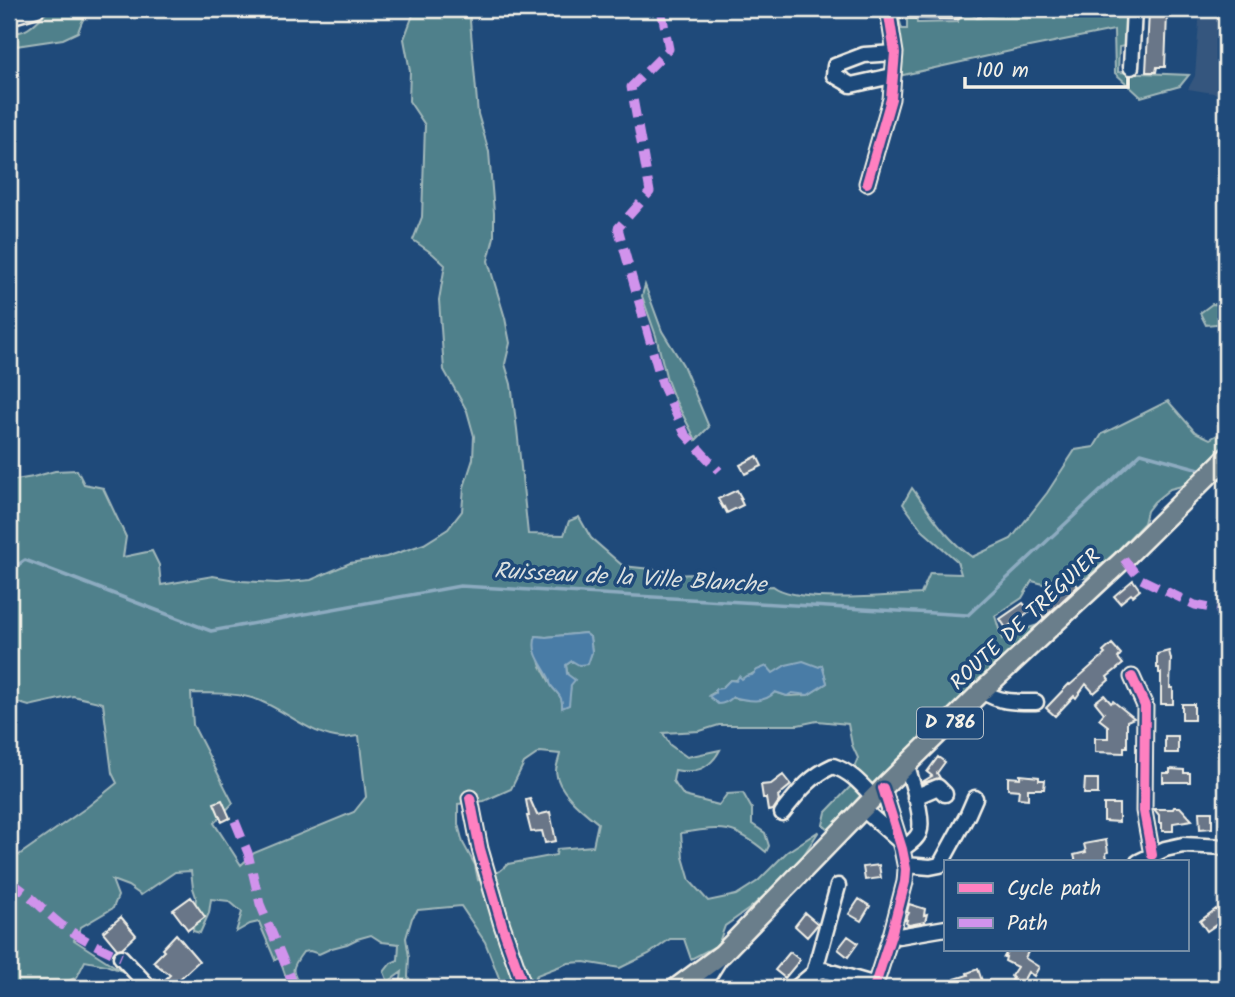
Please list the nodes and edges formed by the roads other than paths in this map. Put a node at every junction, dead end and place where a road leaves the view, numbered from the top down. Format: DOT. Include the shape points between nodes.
graph roads {
  1 [pos="37,9"];
  2 [pos="888,9"];
  3 [pos="1134,9"];
  4 [pos="961,10"];
  5 [pos="9,17"];
  6 [pos="895,53"];
  7 [pos="1131,67"];
  8 [pos="892,76"];
  9 [pos="867,183"];
  10 [pos="1226,458"];
  11 [pos="1132,677"];
  12 [pos="982,691"];
  13 [pos="1036,702"];
  14 [pos="907,765"];
  15 [pos="946,794"];
  16 [pos="915,797"];
  17 [pos="470,798"];
  18 [pos="873,798"];
  19 [pos="975,798"];
  20 [pos="782,813"];
  21 [pos="900,844"];
  22 [pos="1226,847"];
  23 [pos="1152,855"];
  24 [pos="1142,860"];
  25 [pos="905,865"];
  26 [pos="838,886"];
  27 [pos="944,928"];
  28 [pos="892,932"];
  29 [pos="722,954"];
  30 [pos="121,957"];
  31 [pos="815,972"];
  32 [pos="875,986"];
  33 [pos="150,988"];
  34 [pos="524,988"];
  35 [pos="676,988"];
  36 [pos="699,988"];
  37 [pos="796,988"];
  38 [pos="810,988"];
  1 -- 5 [label="street"];
  2 -- 4 [label="street"];
  2 -- 6 [label="street"];
  3 -- 7 [label="street"];
  6 -- 8 [label="street"];
  6 -- 8 [label="street" via="864,55 835,66 834,75 851,85"];
  8 -- 9 [label="street" via="891,99"];
  10 -- 12 [label="main road, ROUTE DE TRÉGUIER / D 786"];
  11 -- 23 [label="street" via="1145,706 1144,811"];
  12 -- 13 [label="street" via="995,699"];
  12 -- 14 [label="main road, ROUTE DE TRÉGUIER / D 786"];
  14 -- 16 [label="street"];
  14 -- 18 [label="main road, ROUTE DE TRÉGUIER / D 786"];
  15 -- 16 [label="street" via="939,787"];
  16 -- 21 [label="street" via="919,833 914,840"];
  17 -- 34 [label="street" via="480,849"];
  18 -- 20 [label="street" via="858,780 833,766 804,785"];
  18 -- 21 [label="street"];
  18 -- 21 [label="street"];
  18 -- 29 [label="main road, ROUTE DE TRÉGUIER / D 786"];
  19 -- 25 [label="street" via="940,865"];
  21 -- 25 [label="street"];
  22 -- 23 [label="street" via="1183,845"];
  23 -- 24 [label="street"];
  25 -- 28 [label="street"];
  26 -- 31 [label="street"];
  27 -- 28 [label="street" via="899,936"];
  28 -- 32 [label="street"];
  29 -- 35 [label="main road, ROUTE DE TRÉGUIER / D 786"];
  29 -- 36 [label="street"];
  30 -- 33 [label="street"];
  31 -- 32 [label="street" via="824,970"];
  31 -- 37 [label="street"];
  31 -- 38 [label="street"];
}
